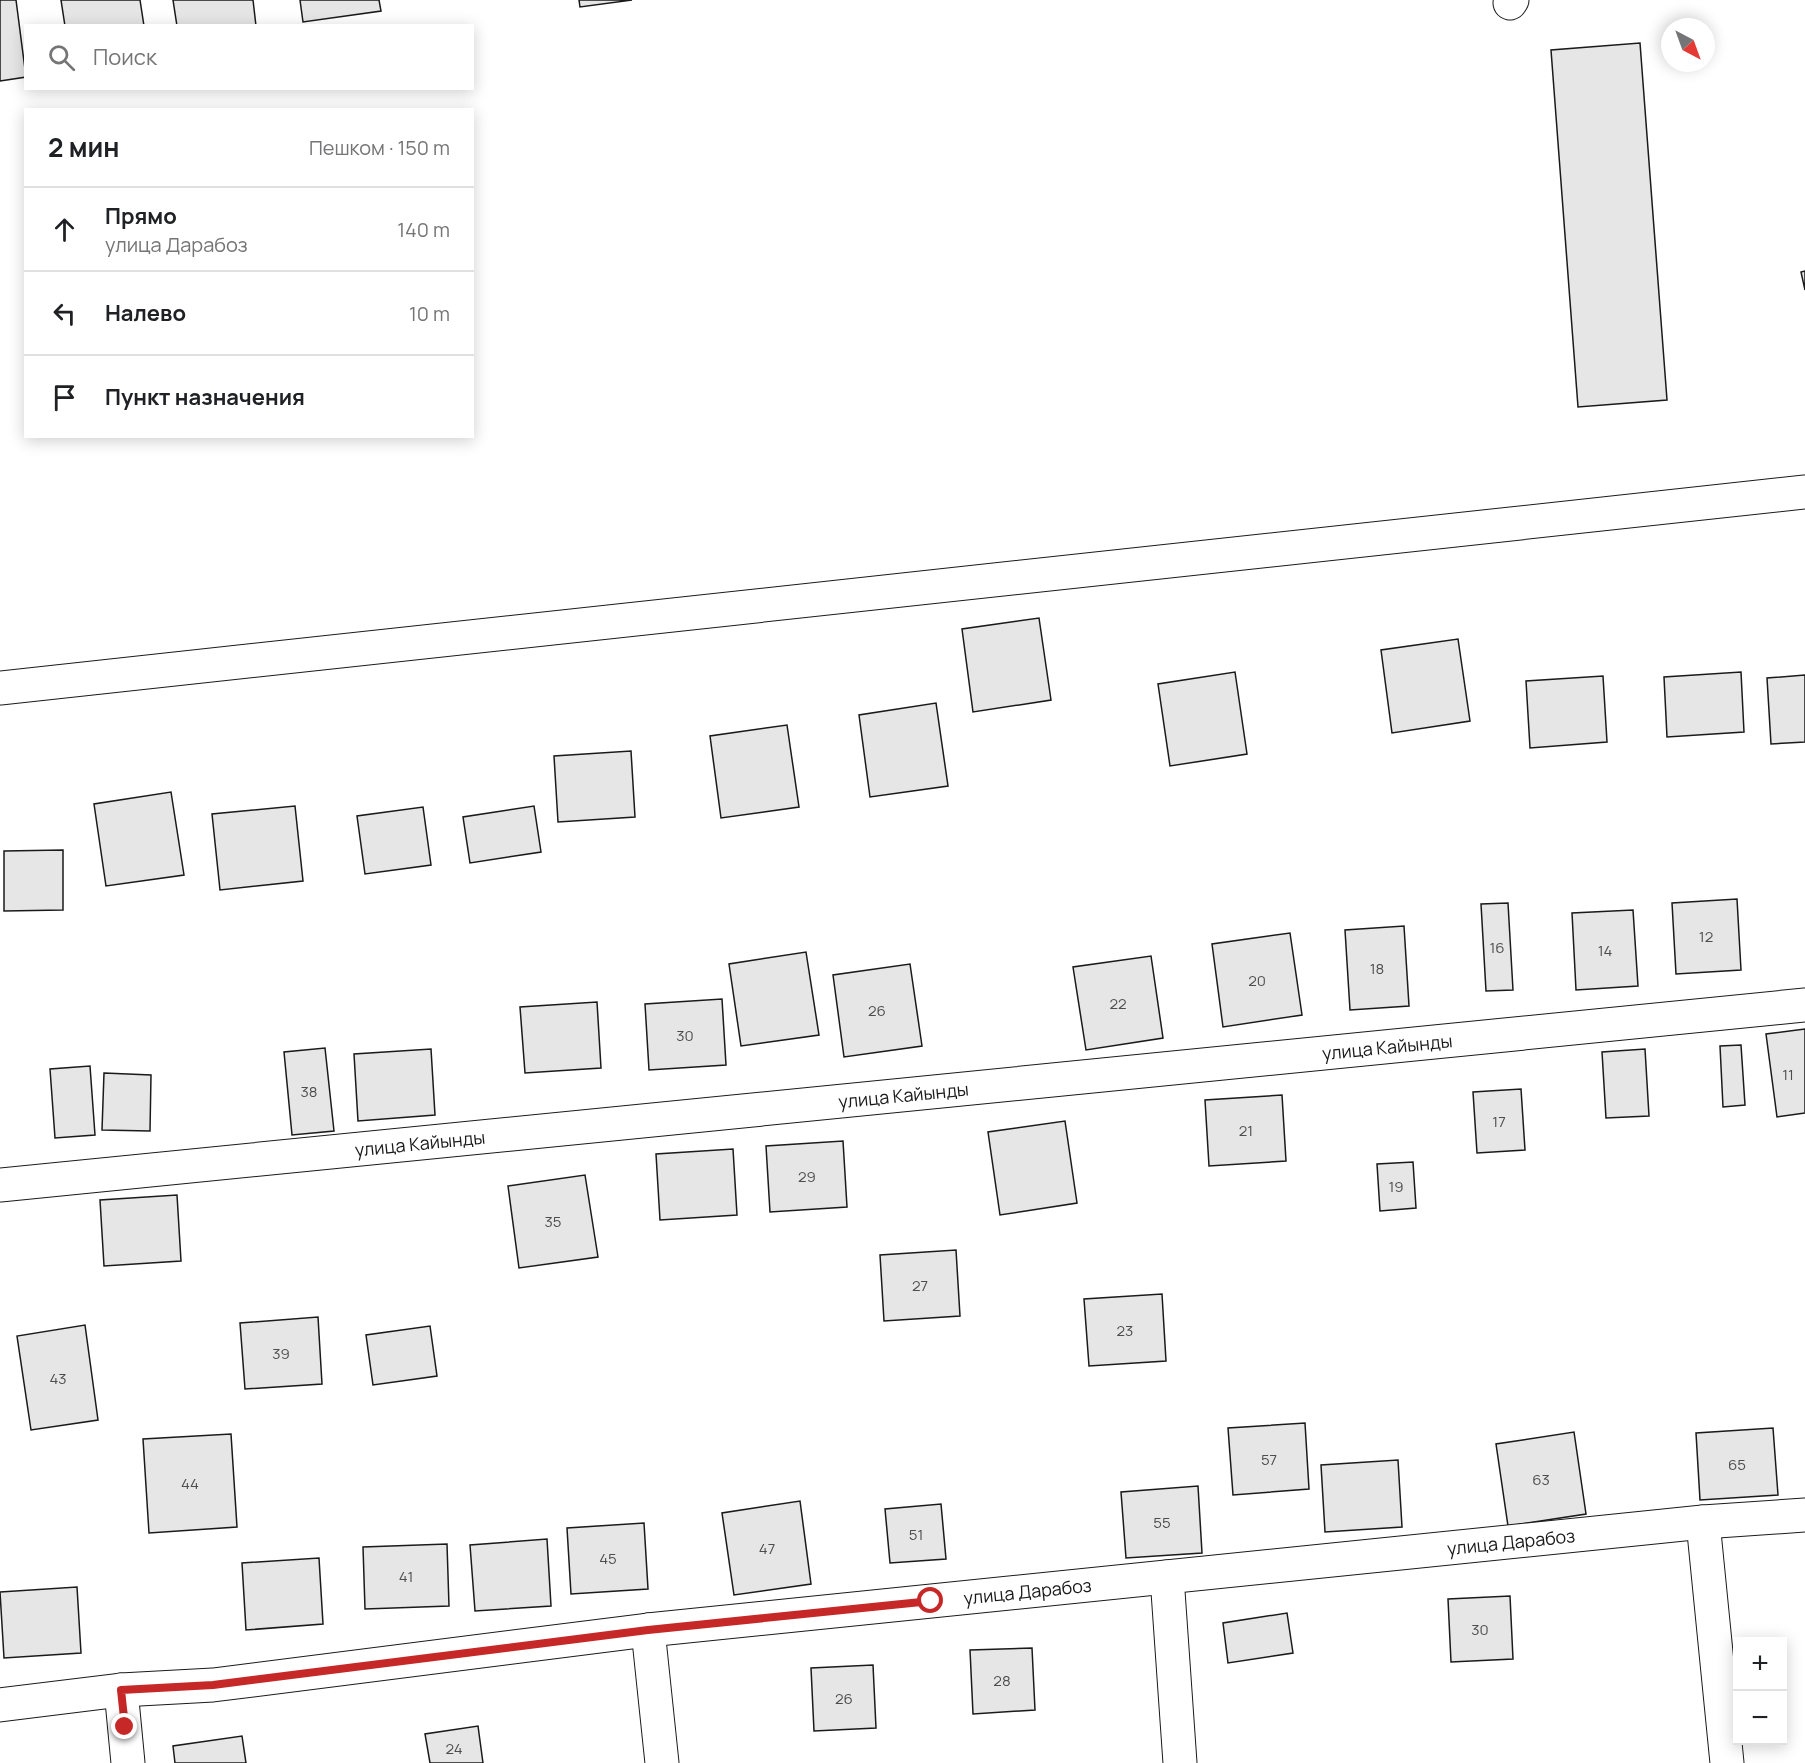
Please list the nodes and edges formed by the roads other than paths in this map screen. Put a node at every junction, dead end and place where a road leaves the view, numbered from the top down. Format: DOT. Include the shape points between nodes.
graph roads {
  1 [pos="1805,492"];
  2 [pos="0,688"];
  3 [pos="1805,1005"];
  4 [pos="0,1185"];
  5 [pos="1805,1515"];
  6 [pos="1704,1522"];
  7 [pos="1167,1577"];
  8 [pos="648,1630"];
  9 [pos="121,1690"];
  10 [pos="0,1704"];
  11 [pos="128,1763"];
  12 [pos="662,1763"];
  13 [pos="1180,1763"];
  14 [pos="1727,1763"];
  1 -- 2 [label="street"];
  3 -- 4 [label="street, улица Кайынды"];
  5 -- 6 [label="street, улица Дарабоз"];
  6 -- 7 [label="street, улица Дарабоз"];
  6 -- 14 [label="street"];
  7 -- 8 [label="street, улица Дарабоз"];
  7 -- 13 [label="street"];
  8 -- 9 [label="street, улица Дарабоз" via="213,1685"];
  8 -- 12 [label="street"];
  9 -- 10 [label="street, улица Дарабоз"];
  9 -- 11 [label="street"];
}
